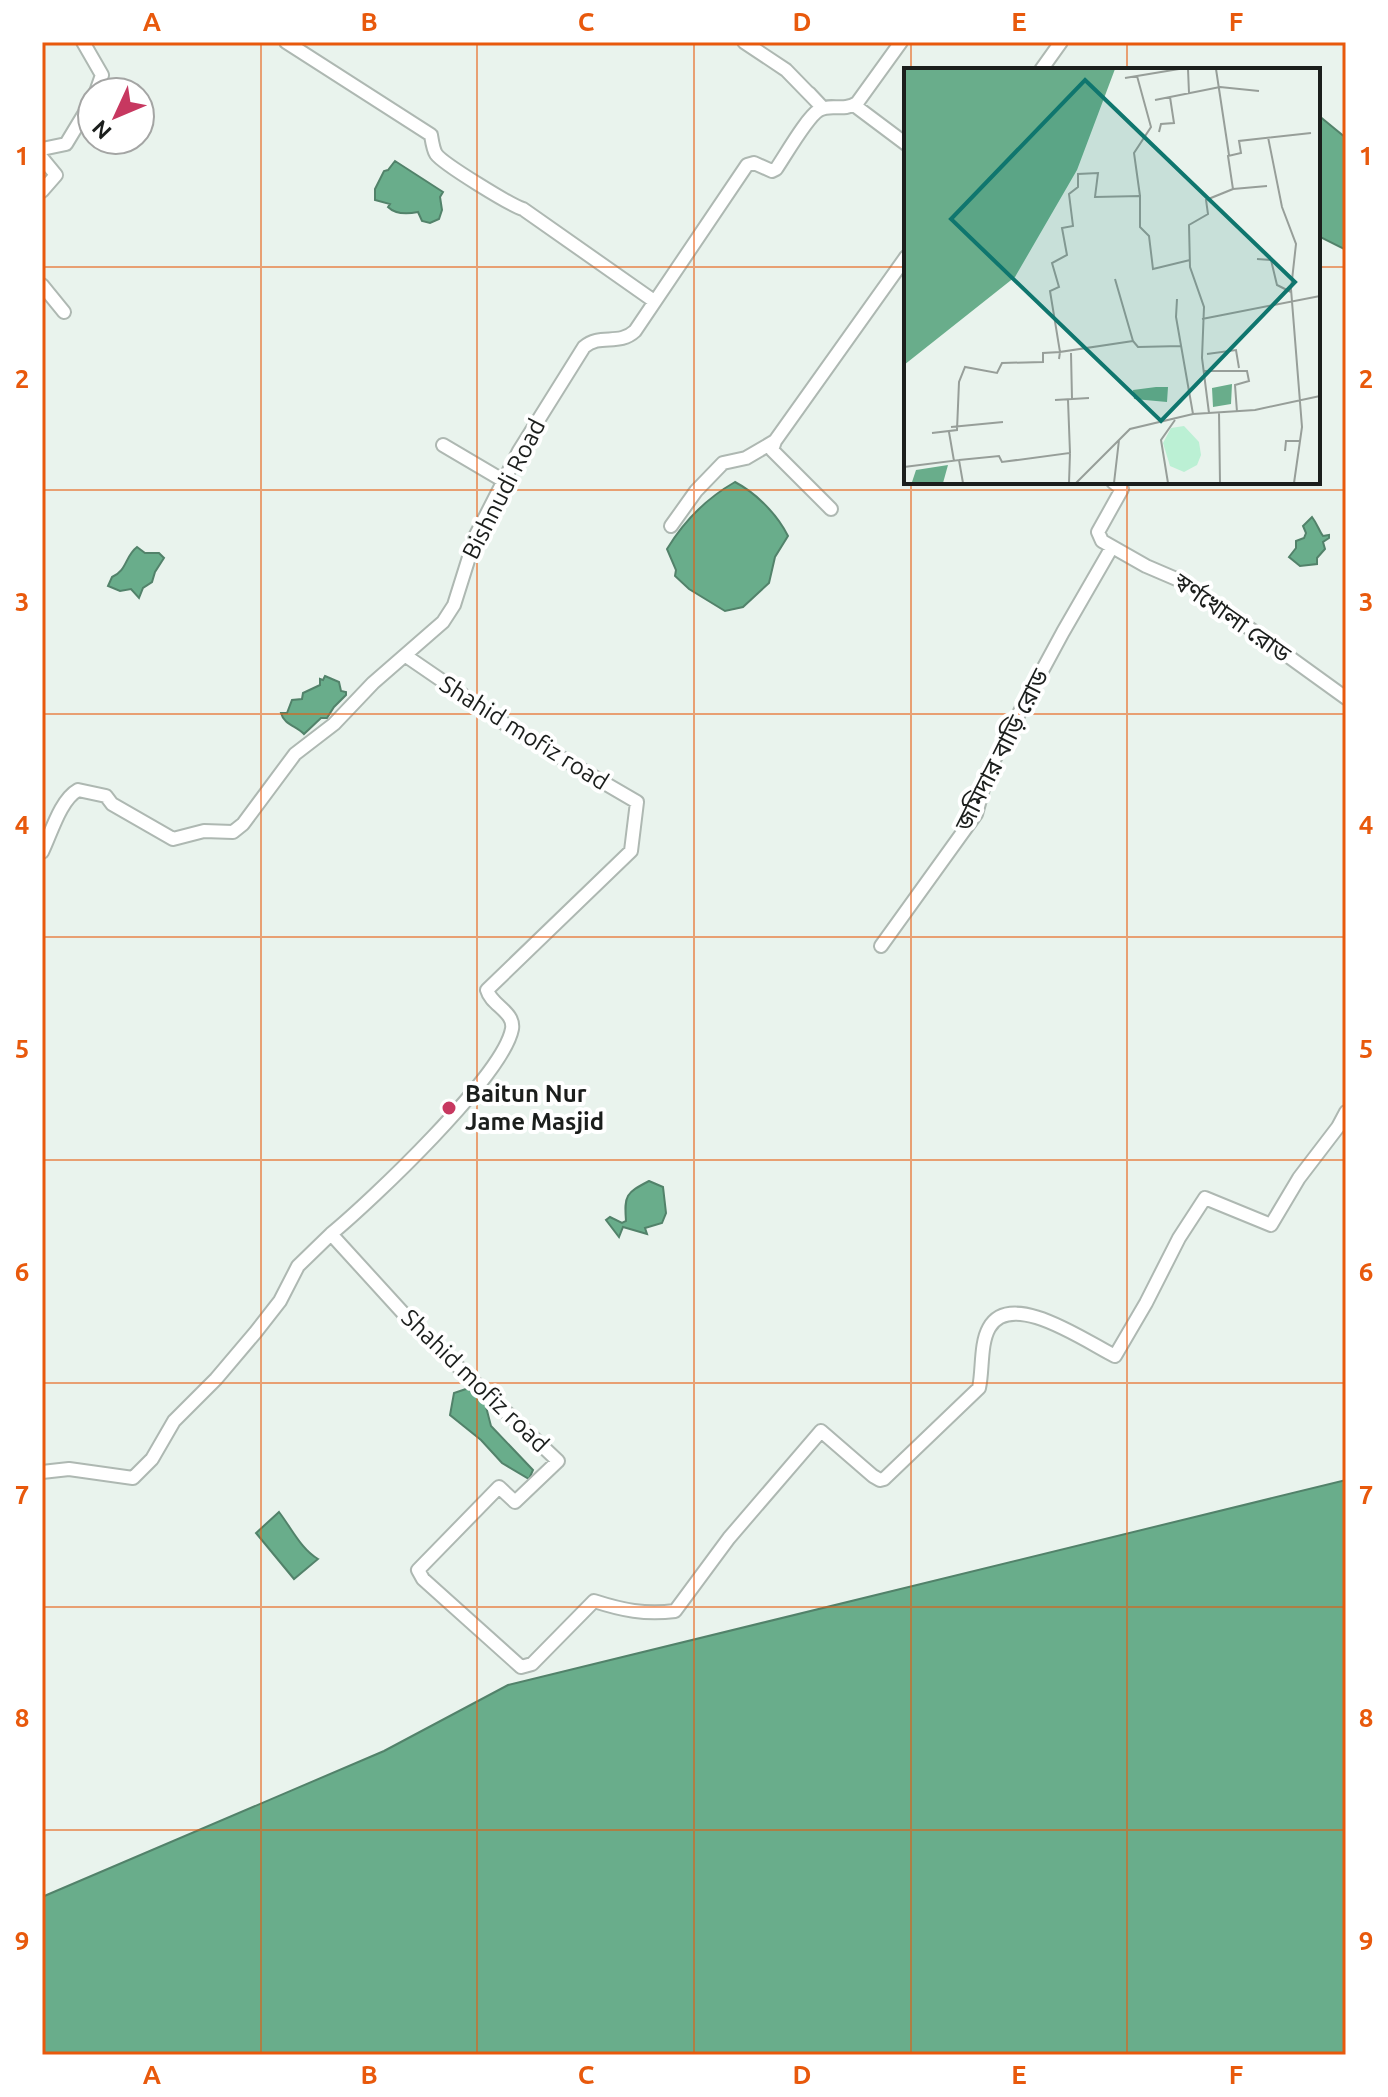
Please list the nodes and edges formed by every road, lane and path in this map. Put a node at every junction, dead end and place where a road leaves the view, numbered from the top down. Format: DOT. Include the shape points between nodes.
graph roads {
  1 [pos="83,42"];
  2 [pos="286,42"];
  3 [pos="744,42"];
  4 [pos="901,42"];
  5 [pos="1061,42"];
  6 [pos="1042,68"];
  7 [pos="102,76"];
  8 [pos="809,93"];
  9 [pos="854,105"];
  10 [pos="823,108"];
  11 [pos="76,127"];
  12 [pos="904,142"];
  13 [pos="42,149"];
  14 [pos="42,158"];
  15 [pos="42,191"];
  16 [pos="901,273"];
  17 [pos="42,285"];
  18 [pos="654,301"];
  19 [pos="64,312"];
  20 [pos="775,441"];
  21 [pos="443,445"];
  22 [pos="504,481"];
  23 [pos="1116,484"];
  24 [pos="831,509"];
  25 [pos="671,526"];
  26 [pos="1112,547"];
  27 [pos="406,656"];
  28 [pos="1346,698"];
  29 [pos="42,852"];
  30 [pos="881,946"];
  31 [pos="1346,1112"];
  32 [pos="331,1234"];
  33 [pos="42,1472"];
  1 -- 7 [label="street"];
  2 -- 18 [label="street" via="431,135 436,154 454,170 535,217"];
  3 -- 10 [label="street" via="786,70"];
  4 -- 9 [label="street"];
  5 -- 6 [label="street"];
  8 -- 10 [label="street"];
  9 -- 10 [label="street"];
  9 -- 12 [label="street"];
  10 -- 18 [label="street, Bishnudi Road" via="776,169 747,165"];
  11 -- 13 [label="street" via="66,144"];
  14 -- 15 [label="street" via="56,175"];
  16 -- 20 [label="street"];
  17 -- 19 [label="street"];
  18 -- 22 [label="street, Bishnudi Road" via="628,337 596,339 584,347"];
  20 -- 24 [label="street" via="772,450"];
  20 -- 25 [label="street" via="746,458 723,463"];
  21 -- 22 [label="street"];
  22 -- 27 [label="street, Bishnudi Road" via="476,535 454,605"];
  23 -- 26 [label="street" via="1122,489 1098,532"];
  26 -- 28 [label="street, স্বর্ণখোলা রোড" via="1188,584"];
  26 -- 30 [label="street, জমিদার বাড়ি রোড" via="988,771 976,814"];
  27 -- 29 [label="street, Bishnudi Road" via="295,754 233,832 204,831 173,839 106,796 83,789 73,793"];
  27 -- 32 [label="street, Shahid mofiz road" via="517,732 637,802 633,837 631,851 487,990 513,1027 485,1076 408,1162"];
  31 -- 32 [label="street, Shahid mofiz road" via="1271,1225 1205,1198 1115,1356 1061,1326 1001,1315 984,1341 979,1388 884,1479 873,1476 821,1431 729,1538 675,1611 628,1612 594,1601 532,1664 521,1667 418,1570 499,1487 515,1502 558,1461 447,1358"];
  32 -- 33 [label="street" via="298,1266 280,1301 174,1421 152,1459 133,1478 69,1469"];
}
